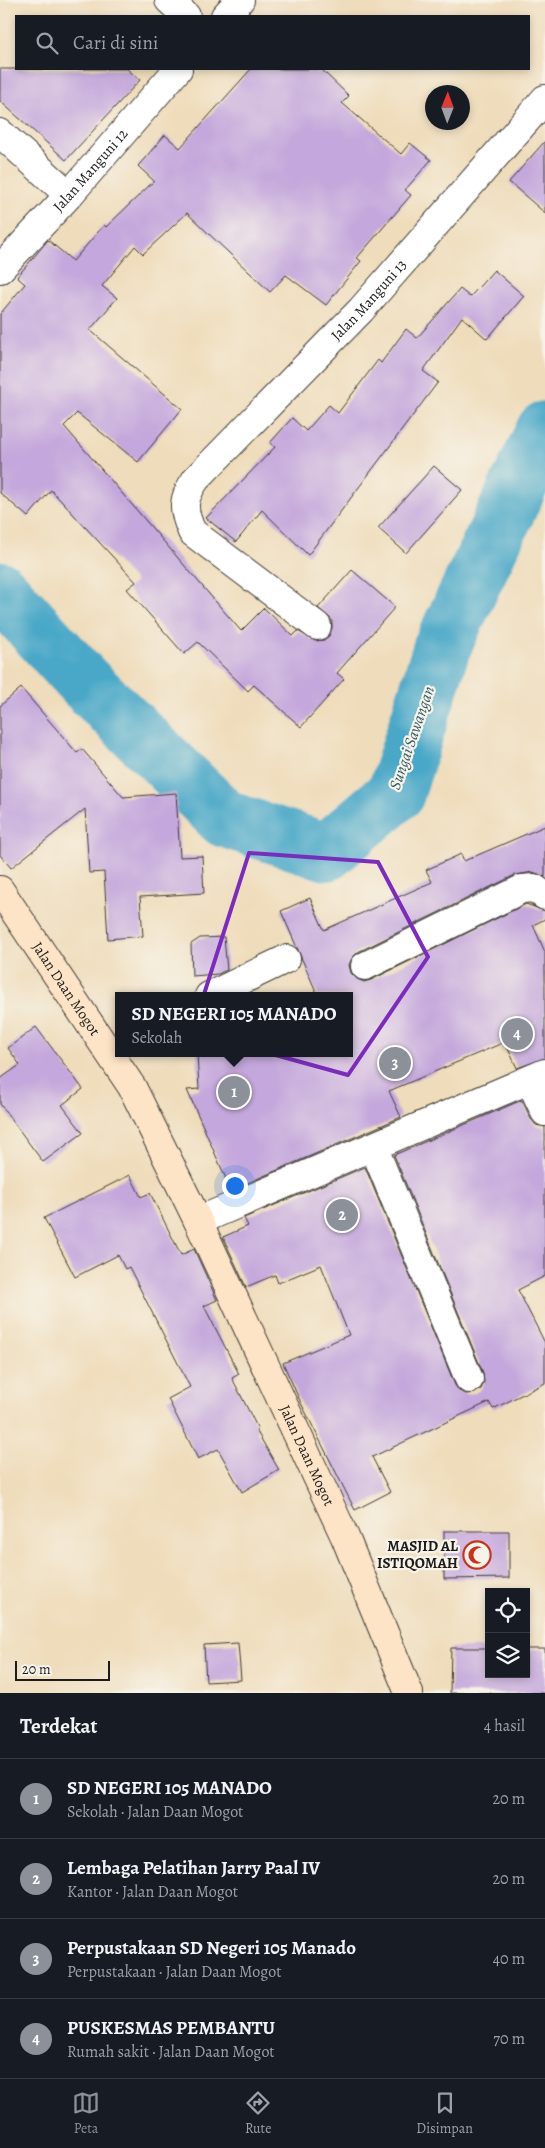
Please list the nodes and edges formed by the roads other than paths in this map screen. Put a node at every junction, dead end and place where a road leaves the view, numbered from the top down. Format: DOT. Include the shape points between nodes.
graph roads {
  1 [pos="169,0"];
  2 [pos="240,0"];
  3 [pos="185,15"];
  4 [pos="226,15"];
  5 [pos="177,70"];
  6 [pos="545,99"];
  7 [pos="0,133"];
  8 [pos="68,195"];
  9 [pos="0,269"];
  10 [pos="318,626"];
  11 [pos="0,890"];
  12 [pos="545,896"];
  13 [pos="286,960"];
  14 [pos="365,966"];
  15 [pos="218,992"];
  16 [pos="111,1042"];
  17 [pos="118,1057"];
  18 [pos="538,1076"];
  19 [pos="545,1112"];
  20 [pos="374,1148"];
  21 [pos="198,1221"];
  22 [pos="470,1379"];
  23 [pos="409,1693"];
  1 -- 3 [label="street"];
  2 -- 4 [label="street"];
  5 -- 8 [label="street, Jalan Manguni 12"];
  6 -- 10 [label="street, Jalan Manguni 13" via="361,310 186,493 186,512 192,532"];
  7 -- 8 [label="street"];
  8 -- 9 [label="street, Jalan Manguni 12"];
  11 -- 16 [label="main road, Jalan Daan Mogot"];
  12 -- 14 [label="street" via="534,888 522,889"];
  13 -- 15 [label="street"];
  17 -- 21 [label="main road, Jalan Daan Mogot"];
  18 -- 19 [label="street"];
  18 -- 20 [label="street"];
  20 -- 21 [label="street"];
  20 -- 22 [label="street"];
  21 -- 23 [label="main road, Jalan Daan Mogot" via="345,1537"];
}
